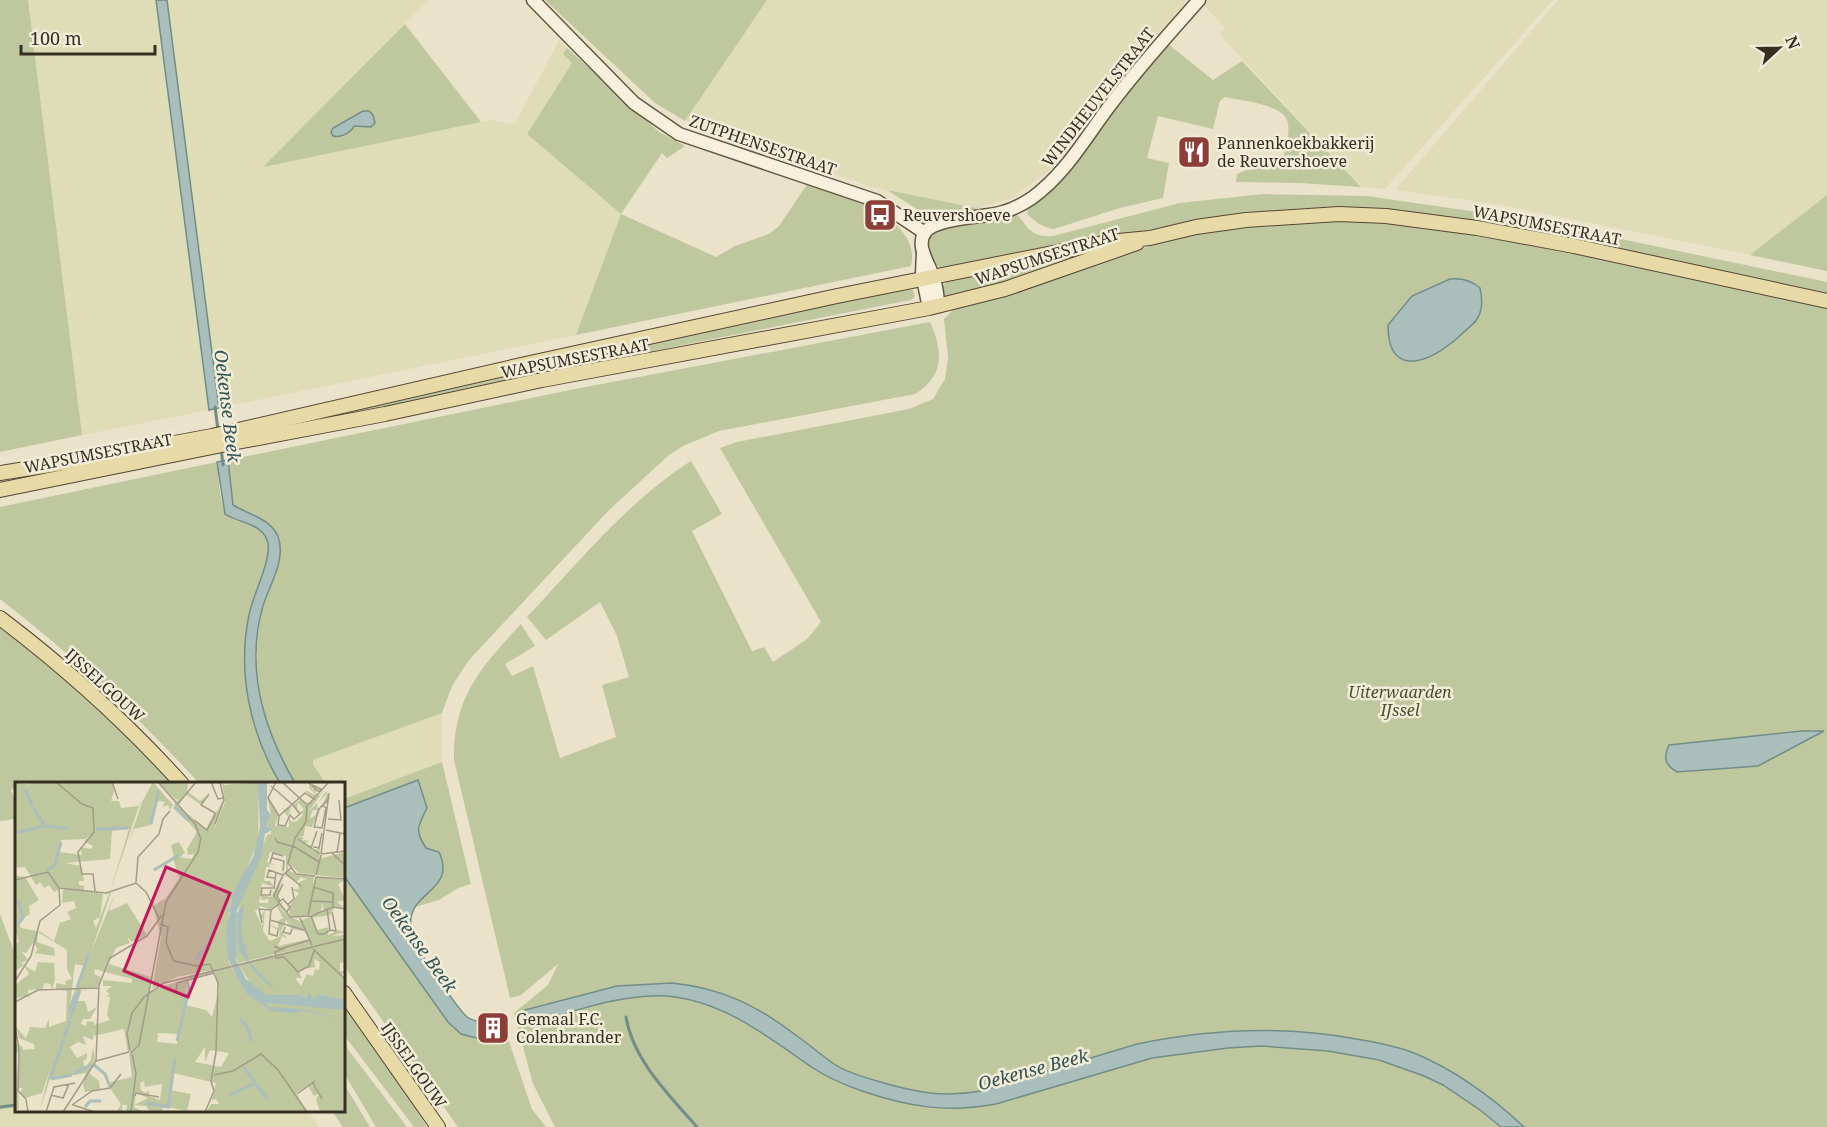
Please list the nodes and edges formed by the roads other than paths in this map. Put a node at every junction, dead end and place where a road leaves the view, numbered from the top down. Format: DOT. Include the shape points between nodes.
graph roads {
  1 [pos="533,0"];
  2 [pos="1199,0"];
  3 [pos="925,233"];
  4 [pos="1150,237"];
  5 [pos="928,278"];
  6 [pos="1827,301"];
  7 [pos="934,307"];
  8 [pos="230,438"];
  9 [pos="213,441"];
  10 [pos="0,473"];
  11 [pos="0,490"];
  12 [pos="0,618"];
  13 [pos="181,782"];
  14 [pos="345,994"];
  15 [pos="438,1127"];
  1 -- 3 [label="street, ZUTPHENSESTRAAT" via="634,103 680,134 877,201"];
  2 -- 3 [label="street, WINDHEUVELSTRAAT" via="1137,71 1060,174 1042,190 1002,213 938,224"];
  3 -- 5 [label="street" via="921,242"];
  4 -- 5 [label="main road, WAPSUMSESTRAAT"];
  4 -- 6 [label="main road, WAPSUMSESTRAAT" via="1266,218 1386,216 1563,244"];
  4 -- 7 [label="main road, WAPSUMSESTRAAT" via="1048,275"];
  5 -- 7 [label="street"];
  5 -- 8 [label="main road, WAPSUMSESTRAAT" via="542,361"];
  7 -- 8 [label="main road, WAPSUMSESTRAAT" via="542,380 385,414"];
  8 -- 9 [label="main road, WAPSUMSESTRAAT"];
  9 -- 10 [label="main road, WAPSUMSESTRAAT"];
  9 -- 11 [label="main road, WAPSUMSESTRAAT"];
  12 -- 13 [label="main road, IJSSELGOUW" via="110,710"];
  14 -- 15 [label="main road, IJSSELGOUW"];
}
